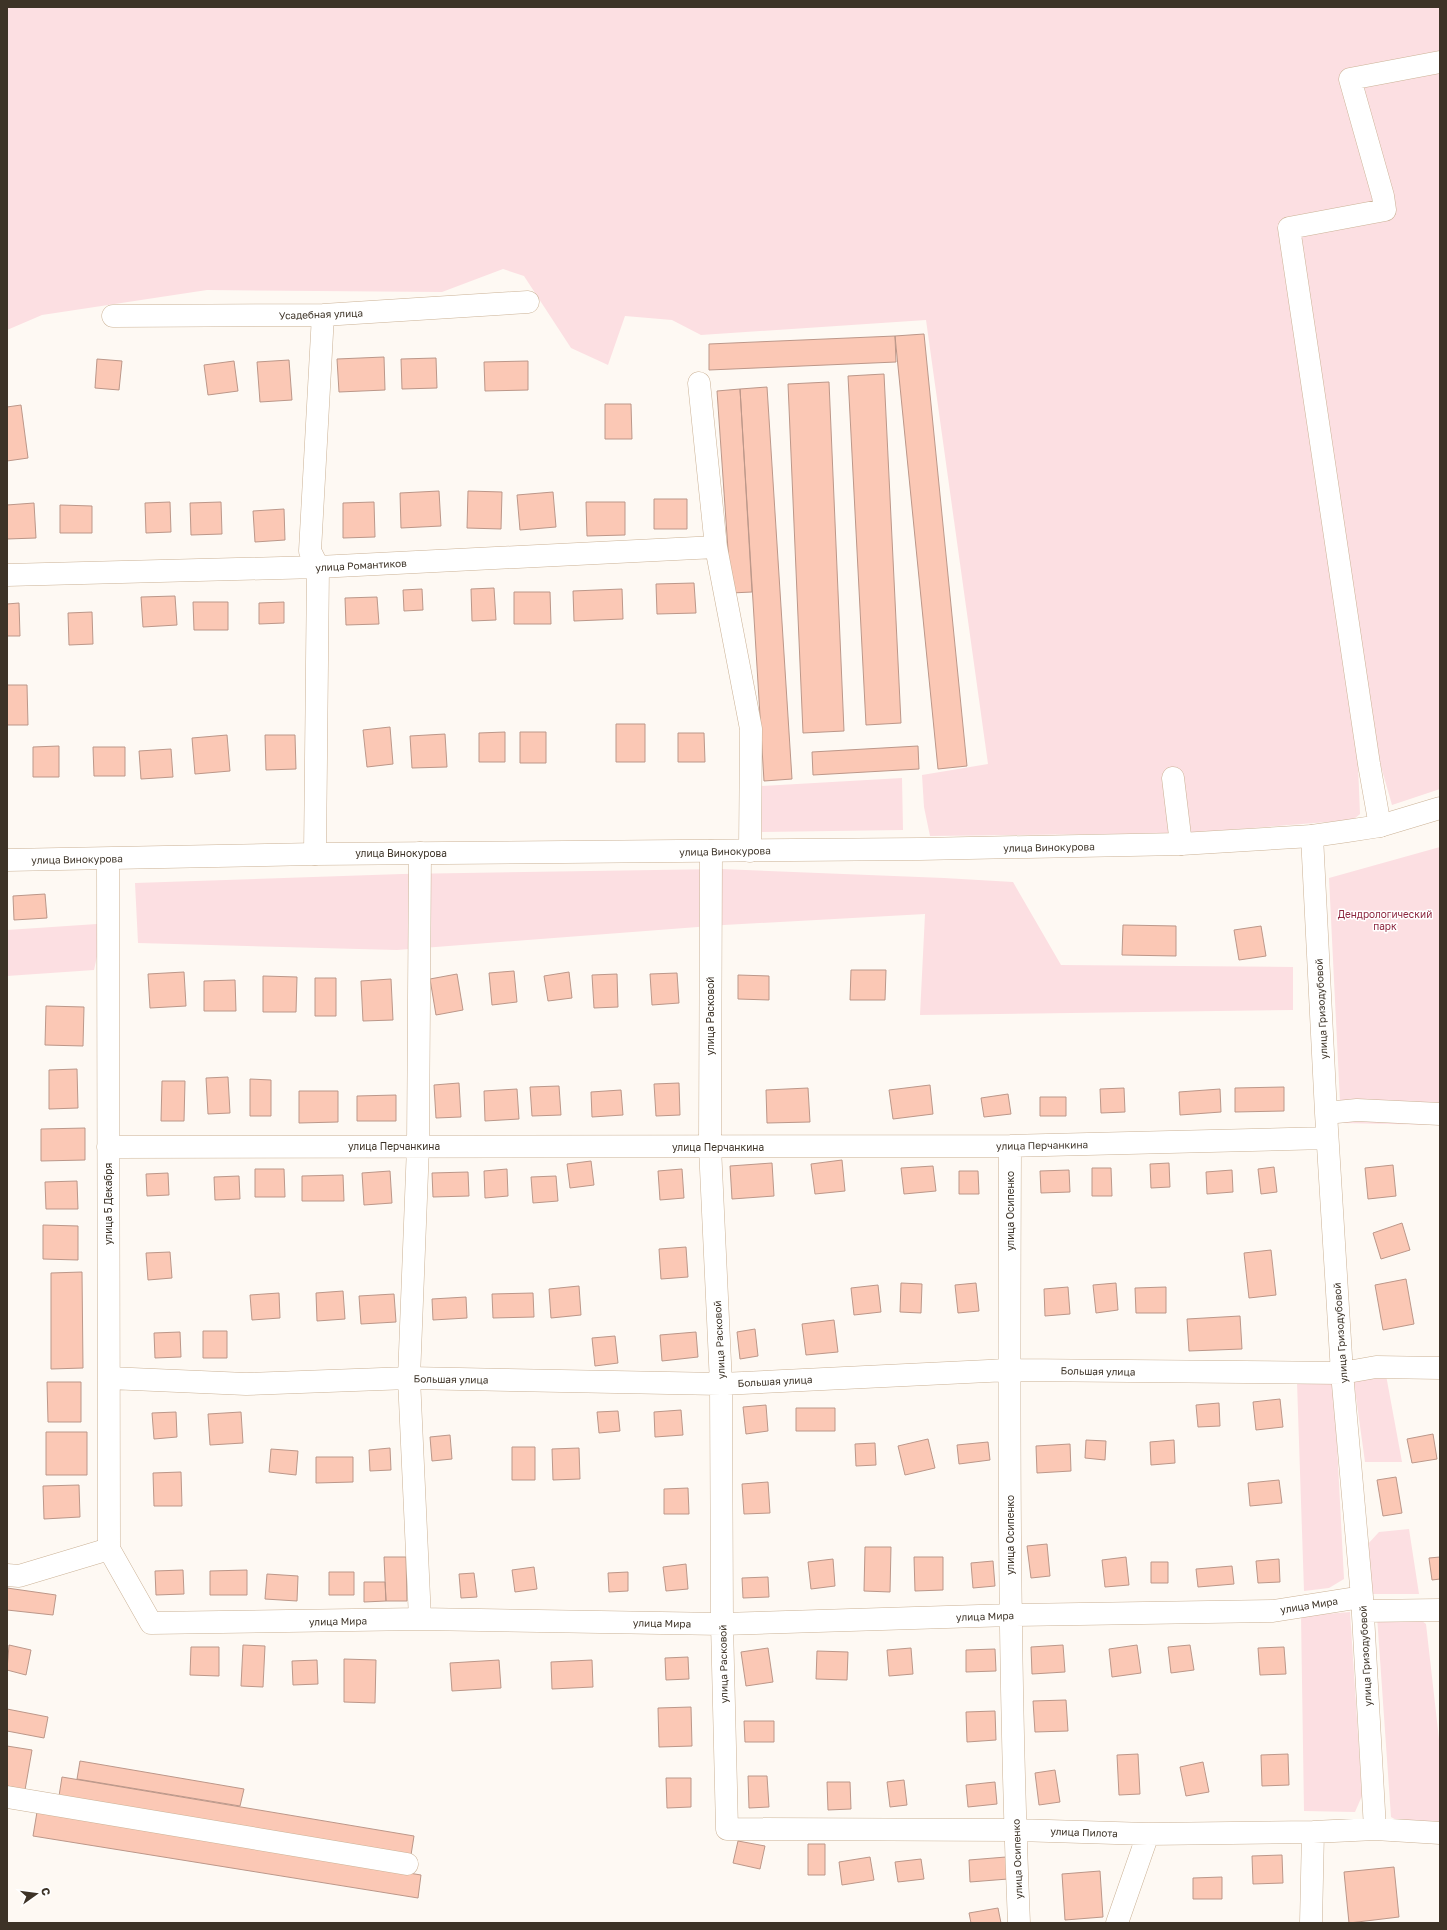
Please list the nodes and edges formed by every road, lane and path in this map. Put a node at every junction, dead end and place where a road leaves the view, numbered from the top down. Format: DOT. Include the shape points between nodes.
graph roads {
  1 [pos="1440,62"];
  2 [pos="528,302"];
  3 [pos="323,315"];
  4 [pos="113,316"];
  5 [pos="700,383"];
  6 [pos="716,547"];
  7 [pos="318,567"];
  8 [pos="7,575"];
  9 [pos="1173,778"];
  10 [pos="1440,808"];
  11 [pos="1380,826"];
  12 [pos="1312,836"];
  13 [pos="1181,844"];
  14 [pos="750,851"];
  15 [pos="711,852"];
  16 [pos="420,853"];
  17 [pos="315,854"];
  18 [pos="108,859"];
  19 [pos="7,860"];
  20 [pos="1326,1113"];
  21 [pos="1440,1114"];
  22 [pos="1327,1138"];
  23 [pos="418,1146"];
  24 [pos="1010,1146"];
  25 [pos="108,1147"];
  26 [pos="710,1147"];
  27 [pos="1440,1368"];
  28 [pos="1009,1370"];
  29 [pos="1342,1373"];
  30 [pos="109,1378"];
  31 [pos="409,1378"];
  32 [pos="720,1384"];
  33 [pos="109,1549"];
  34 [pos="7,1575"];
  35 [pos="1363,1604"];
  36 [pos="1440,1610"];
  37 [pos="1011,1615"];
  38 [pos="420,1619"];
  39 [pos="722,1624"];
  40 [pos="7,1797"];
  41 [pos="727,1829"];
  42 [pos="1375,1829"];
  43 [pos="1015,1830"];
  44 [pos="1314,1832"];
  45 [pos="1440,1833"];
  46 [pos="1148,1834"];
  47 [pos="406,1864"];
  48 [pos="1019,1923"];
  49 [pos="1117,1923"];
  50 [pos="1311,1923"];
  1 -- 11 [label="street" via="1350,79 1386,210 1290,228"];
  2 -- 3 [label="street, Усадебная улица"];
  3 -- 4 [label="street, Усадебная улица"];
  3 -- 7 [label="street" via="310,551"];
  5 -- 6 [label="street"];
  6 -- 7 [label="street, улица Романтиков"];
  6 -- 14 [label="street" via="751,729"];
  7 -- 8 [label="street, улица Романтиков"];
  7 -- 17 [label="street"];
  9 -- 13 [label="street"];
  10 -- 11 [label="street, улица Винокурова"];
  11 -- 12 [label="street, улица Винокурова"];
  12 -- 13 [label="street, улица Винокурова"];
  12 -- 20 [label="street, улица Гризодубовой"];
  13 -- 14 [label="street, улица Винокурова"];
  14 -- 15 [label="street, улица Винокурова"];
  15 -- 16 [label="street, улица Винокурова"];
  15 -- 26 [label="street, улица Расковой"];
  16 -- 17 [label="street, улица Винокурова"];
  16 -- 23 [label="street"];
  17 -- 18 [label="street, улица Винокурова"];
  18 -- 19 [label="street, улица Винокурова"];
  18 -- 25 [label="street, улица 5 Декабря"];
  20 -- 21 [label="street" via="1357,1110"];
  20 -- 22 [label="street, улица Гризодубовой"];
  22 -- 24 [label="street, улица Перчанкина"];
  22 -- 29 [label="street, улица Гризодубовой"];
  23 -- 25 [label="street, улица Перчанкина"];
  23 -- 26 [label="street, улица Перчанкина"];
  23 -- 31 [label="street"];
  24 -- 26 [label="street, улица Перчанкина"];
  24 -- 28 [label="street, улица Осипенко"];
  25 -- 30 [label="street, улица 5 Декабря"];
  26 -- 32 [label="street, улица Расковой"];
  27 -- 29 [label="street, Большая улица" via="1376,1367"];
  28 -- 29 [label="street, Большая улица"];
  28 -- 32 [label="street, Большая улица"];
  28 -- 37 [label="street, улица Осипенко"];
  29 -- 35 [label="street, улица Гризодубовой"];
  30 -- 31 [label="street, Большая улица" via="246,1384"];
  30 -- 33 [label="street, улица 5 Декабря"];
  31 -- 32 [label="street, Большая улица"];
  31 -- 38 [label="street"];
  32 -- 39 [label="street, улица Расковой"];
  33 -- 34 [label="street" via="19,1576"];
  33 -- 38 [label="street, улица Мира" via="151,1623"];
  35 -- 36 [label="street, улица Мира"];
  35 -- 37 [label="street, улица Мира" via="1273,1611"];
  35 -- 42 [label="street, улица Гризодубовой"];
  37 -- 39 [label="street, улица Мира"];
  37 -- 43 [label="street, улица Осипенко"];
  38 -- 39 [label="street, улица Мира"];
  39 -- 41 [label="street, улица Расковой"];
  40 -- 47 [label="street"];
  41 -- 43 [label="street, улица Пилота"];
  42 -- 44 [label="street, улица Пилота"];
  42 -- 45 [label="street, улица Пилота"];
  43 -- 46 [label="street, улица Пилота"];
  43 -- 48 [label="street, улица Осипенко"];
  44 -- 46 [label="street, улица Пилота"];
  44 -- 50 [label="street"];
  46 -- 49 [label="street"];
}
